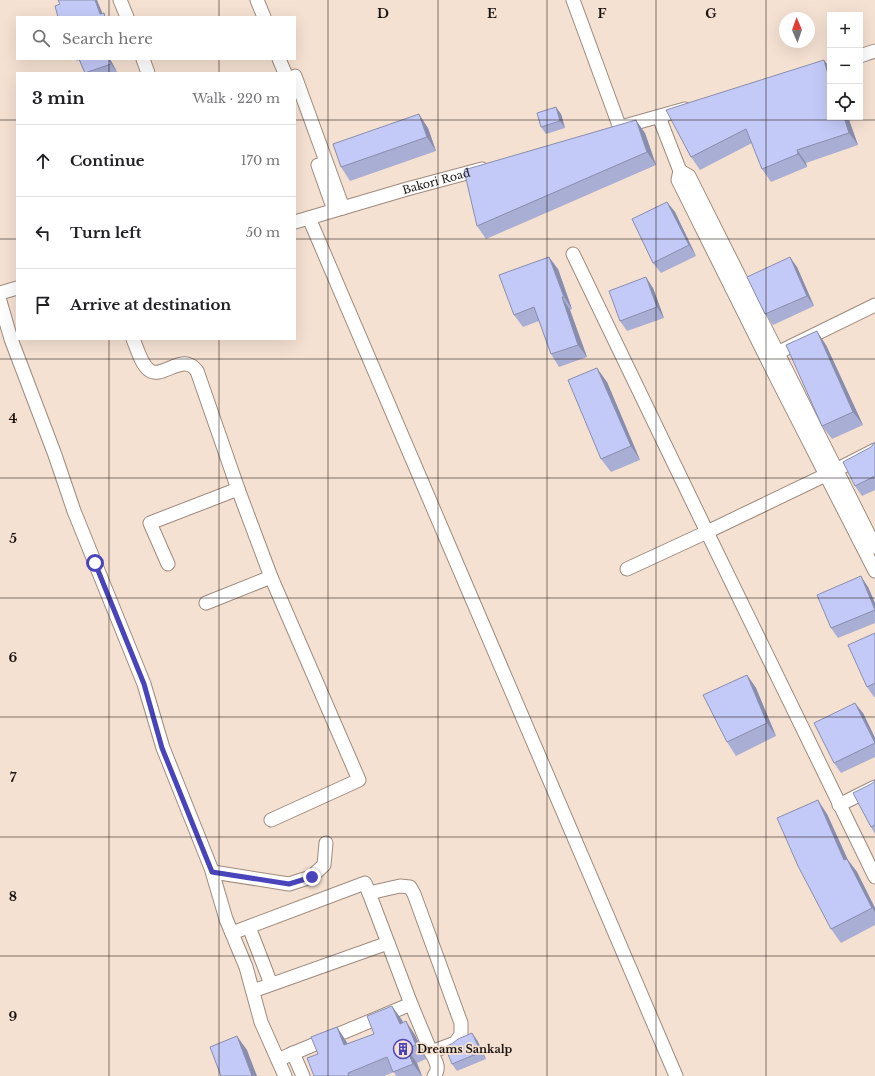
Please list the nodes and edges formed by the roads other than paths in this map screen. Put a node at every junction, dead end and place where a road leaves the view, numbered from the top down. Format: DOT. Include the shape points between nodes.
graph roads {
  1 [pos="120,0"];
  2 [pos="257,0"];
  3 [pos="267,0"];
  4 [pos="573,0"];
  5 [pos="127,16"];
  6 [pos="264,16"];
  7 [pos="273,16"];
  8 [pos="875,51"];
  9 [pos="863,55"];
  10 [pos="143,60"];
  11 [pos="280,60"];
  12 [pos="289,60"];
  13 [pos="148,72"];
  14 [pos="285,72"];
  15 [pos="294,72"];
  16 [pos="296,79"];
  17 [pos="296,102"];
  18 [pos="696,106"];
  19 [pos="659,116"];
  20 [pos="620,128"];
  21 [pos="605,132"];
  22 [pos="495,165"];
  23 [pos="339,209"];
  24 [pos="308,218"];
  25 [pos="296,222"];
  26 [pos="573,254"];
  27 [pos="16,288"];
  28 [pos="0,293"];
  29 [pos="0,301"];
  30 [pos="875,305"];
  31 [pos="133,340"];
  32 [pos="772,356"];
  33 [pos="875,450"];
  34 [pos="831,472"];
  35 [pos="238,489"];
  36 [pos="707,532"];
  37 [pos="875,547"];
  38 [pos="168,564"];
  39 [pos="874,566"];
  40 [pos="627,569"];
  41 [pos="271,577"];
  42 [pos="206,603"];
  43 [pos="875,787"];
  44 [pos="839,805"];
  45 [pos="271,820"];
  46 [pos="326,843"];
  47 [pos="212,872"];
  48 [pos="875,877"];
  49 [pos="369,893"];
  50 [pos="249,927"];
  51 [pos="232,933"];
  52 [pos="388,943"];
  53 [pos="271,984"];
  54 [pos="253,991"];
  55 [pos="411,1004"];
  56 [pos="431,1052"];
  57 [pos="293,1053"];
  58 [pos="278,1060"];
  59 [pos="285,1076"];
  60 [pos="303,1076"];
  61 [pos="434,1076"];
  62 [pos="676,1076"];
  1 -- 5 [label="street"];
  2 -- 6 [label="street"];
  3 -- 7 [label="street"];
  4 -- 20 [label="street"];
  8 -- 9 [label="street"];
  10 -- 13 [label="street"];
  11 -- 14 [label="street"];
  12 -- 15 [label="street"];
  16 -- 23 [label="street"];
  17 -- 23 [label="street"];
  18 -- 19 [label="street"];
  19 -- 20 [label="street"];
  19 -- 32 [label="street" via="680,171 691,180"];
  20 -- 21 [label="street"];
  22 -- 23 [label="street, Bakori Road"];
  23 -- 24 [label="street, Bakori Road"];
  24 -- 25 [label="street, Bakori Road"];
  24 -- 62 [label="street"];
  26 -- 36 [label="street"];
  27 -- 28 [label="street"];
  29 -- 47 [label="street" via="11,339 56,455 74,511 144,684 162,748"];
  30 -- 32 [label="street"];
  31 -- 35 [label="street" via="141,360 149,370 157,373 182,364 191,365 197,371"];
  32 -- 34 [label="street"];
  33 -- 34 [label="street"];
  34 -- 36 [label="street"];
  34 -- 37 [label="street"];
  34 -- 39 [label="street"];
  35 -- 38 [label="street" via="150,523"];
  35 -- 41 [label="street"];
  36 -- 40 [label="street"];
  36 -- 44 [label="street"];
  41 -- 42 [label="street"];
  41 -- 45 [label="street" via="359,780"];
  43 -- 44 [label="street"];
  44 -- 48 [label="street"];
  46 -- 47 [label="street" via="324,865 312,877 289,884"];
  47 -- 51 [label="street"];
  49 -- 50 [label="street" via="365,883"];
  49 -- 52 [label="street"];
  49 -- 56 [label="street" via="410,886 414,894 461,1023 461,1034 455,1042"];
  50 -- 51 [label="street"];
  50 -- 53 [label="street"];
  51 -- 54 [label="street"];
  52 -- 53 [label="street"];
  52 -- 55 [label="street"];
  53 -- 54 [label="street"];
  54 -- 58 [label="street" via="261,1022"];
  55 -- 56 [label="street"];
  55 -- 57 [label="street"];
  56 -- 61 [label="street" via="437,1065 437,1073"];
  57 -- 58 [label="street"];
  57 -- 60 [label="street"];
  58 -- 59 [label="street"];
}
